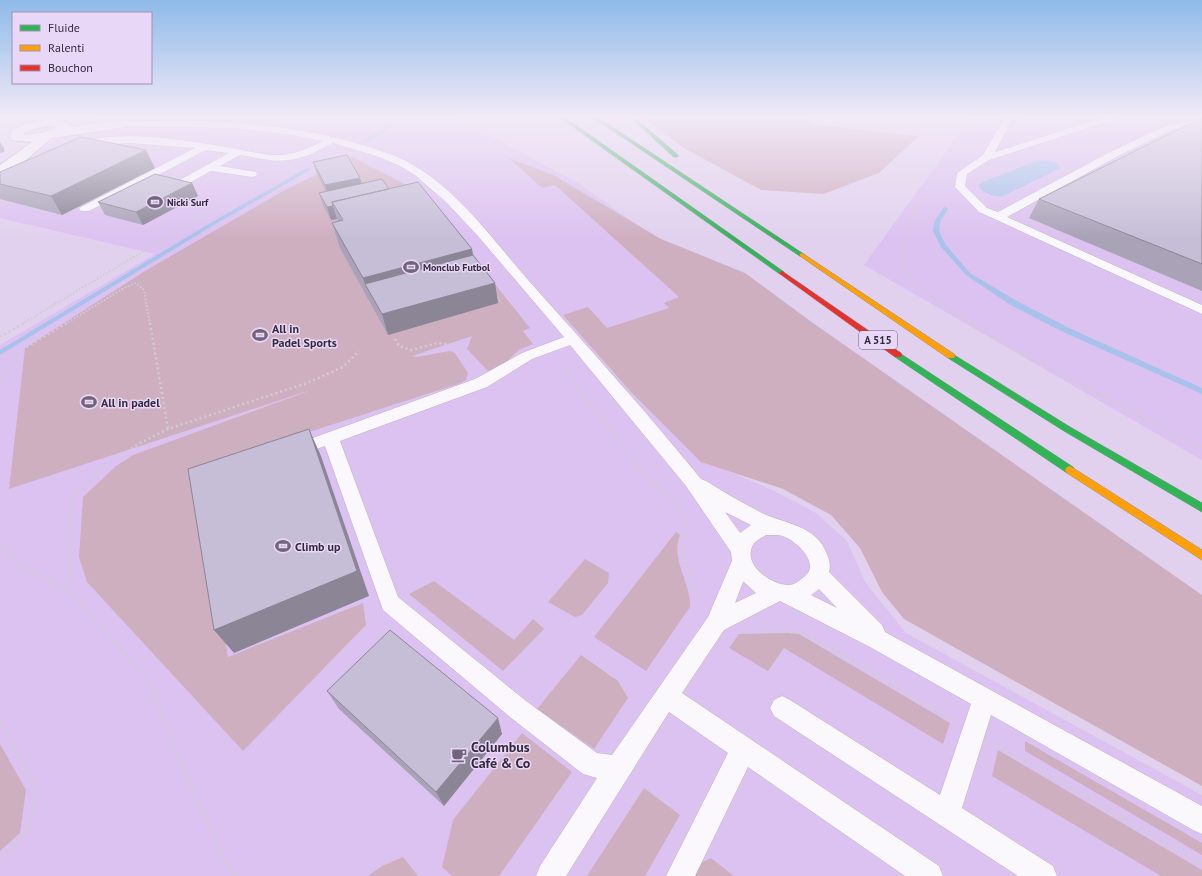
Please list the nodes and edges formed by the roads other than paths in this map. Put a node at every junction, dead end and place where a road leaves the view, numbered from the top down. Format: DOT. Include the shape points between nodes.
graph roads {
  1 [pos="17,157"];
  2 [pos="21,157"];
  3 [pos="175,157"];
  4 [pos="185,157"];
  5 [pos="229,157"];
  6 [pos="268,157"];
  7 [pos="295,157"];
  8 [pos="386,157"];
  9 [pos="619,157"];
  10 [pos="654,157"];
  11 [pos="676,157"];
  12 [pos="987,157"];
  13 [pos="1109,157"];
  14 [pos="181,159"];
  15 [pos="16,161"];
  16 [pos="684,163"];
  17 [pos="210,168"];
  18 [pos="0,171"];
  19 [pos="252,174"];
  20 [pos="180,184"];
  21 [pos="714,185"];
  22 [pos="85,209"];
  23 [pos="998,217"];
  24 [pos="1202,310"];
  25 [pos="573,339"];
  26 [pos="927,340"];
  27 [pos="331,438"];
  28 [pos="280,456"];
  29 [pos="693,482"];
  30 [pos="1202,508"];
  31 [pos="773,527"];
  32 [pos="742,555"];
  33 [pos="1202,556"];
  34 [pos="819,575"];
  35 [pos="782,593"];
  36 [pos="716,623"];
  37 [pos="884,642"];
  38 [pos="666,696"];
  39 [pos="984,699"];
  40 [pos="782,708"];
  41 [pos="744,749"];
  42 [pos="619,769"];
  43 [pos="947,814"];
  44 [pos="1202,821"];
  45 [pos="550,876"];
  46 [pos="680,876"];
  47 [pos="929,876"];
  48 [pos="1042,876"];
  1 -- 15 [label="street"];
  2 -- 15 [label="street"];
  3 -- 14 [label="lane"];
  4 -- 14 [label="lane"];
  5 -- 17 [label="lane"];
  6 -- 7 [label="lane"];
  8 -- 25 [label="lane" via="402,163 438,186"];
  9 -- 33 [label="highway, A 515" via="832,309"];
  10 -- 26 [label="highway, A 515"];
  11 -- 16 [label="highway"];
  12 -- 23 [label="lane" via="962,174 960,187 983,210"];
  13 -- 23 [label="lane"];
  14 -- 22 [label="lane"];
  15 -- 18 [label="street"];
  17 -- 19 [label="lane"];
  17 -- 20 [label="lane"];
  21 -- 26 [label="highway"];
  23 -- 24 [label="lane"];
  25 -- 27 [label="lane" via="527,356 481,383"];
  25 -- 29 [label="lane"];
  26 -- 30 [label="highway, A 515" via="1067,429"];
  27 -- 28 [label="lane"];
  27 -- 42 [label="lane" via="390,603 518,709 592,765"];
  29 -- 31 [label="lane" via="729,505"];
  29 -- 32 [label="lane"];
  31 -- 32 [label="lane" via="761,528 750,534 744,541"];
  31 -- 34 [label="lane" via="799,534 810,542 820,564"];
  32 -- 35 [label="lane" via="746,571 755,580"];
  32 -- 36 [label="lane"];
  34 -- 35 [label="lane" via="807,587"];
  34 -- 37 [label="lane"];
  35 -- 36 [label="lane"];
  35 -- 37 [label="lane"];
  36 -- 38 [label="lane"];
  37 -- 39 [label="lane"];
  38 -- 41 [label="lane"];
  38 -- 42 [label="lane"];
  39 -- 43 [label="lane"];
  39 -- 44 [label="lane"];
  40 -- 43 [label="lane"];
  41 -- 46 [label="lane"];
  41 -- 47 [label="lane"];
  42 -- 45 [label="lane"];
  43 -- 48 [label="lane"];
}
